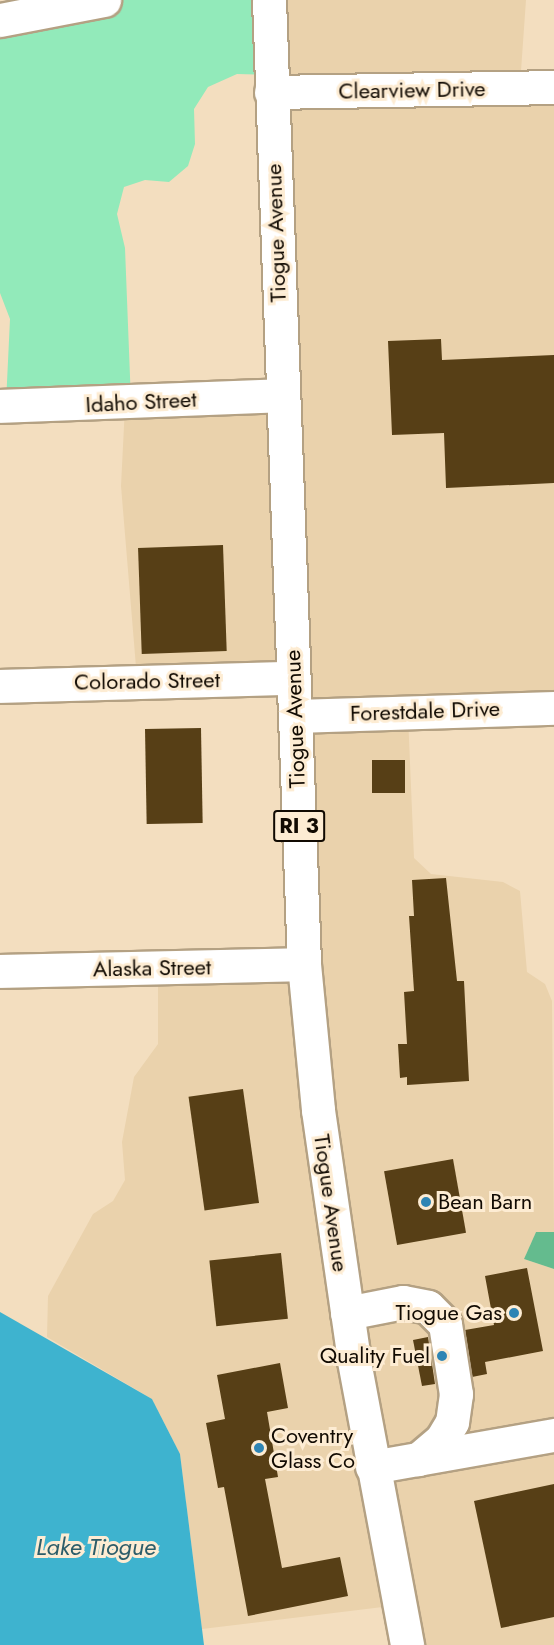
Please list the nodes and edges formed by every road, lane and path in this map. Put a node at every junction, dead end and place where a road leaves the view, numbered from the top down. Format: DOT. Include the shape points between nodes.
graph roads {
  1 [pos="104,0"];
  2 [pos="269,0"];
  3 [pos="0,20"];
  4 [pos="554,87"];
  5 [pos="271,92"];
  6 [pos="283,395"];
  7 [pos="0,406"];
  8 [pos="293,678"];
  9 [pos="0,686"];
  10 [pos="554,708"];
  11 [pos="296,716"];
  12 [pos="304,964"];
  13 [pos="0,971"];
  14 [pos="347,1313"];
  15 [pos="554,1435"];
  16 [pos="418,1459"];
  17 [pos="372,1467"];
  18 [pos="407,1645"];
  1 -- 3 [label="street"];
  2 -- 5 [label="street, Tiogue Avenue / RI 3"];
  4 -- 5 [label="street, Clearview Drive"];
  5 -- 6 [label="street, Tiogue Avenue / RI 3"];
  6 -- 7 [label="street, Idaho Street"];
  6 -- 8 [label="street, Tiogue Avenue / RI 3"];
  8 -- 9 [label="street, Colorado Street"];
  8 -- 11 [label="street, Tiogue Avenue / RI 3"];
  10 -- 11 [label="street, Forestdale Drive"];
  11 -- 12 [label="street, Tiogue Avenue / RI 3"];
  12 -- 13 [label="street, Alaska Street"];
  12 -- 14 [label="street, Tiogue Avenue / RI 3" via="318,1110"];
  14 -- 16 [label="street" via="403,1302 428,1307 445,1324 456,1394 452,1422 441,1440"];
  14 -- 17 [label="street, Tiogue Avenue / RI 3"];
  15 -- 16 [label="street"];
  16 -- 17 [label="street"];
  17 -- 18 [label="street, Tiogue Avenue / RI 3"];
}
